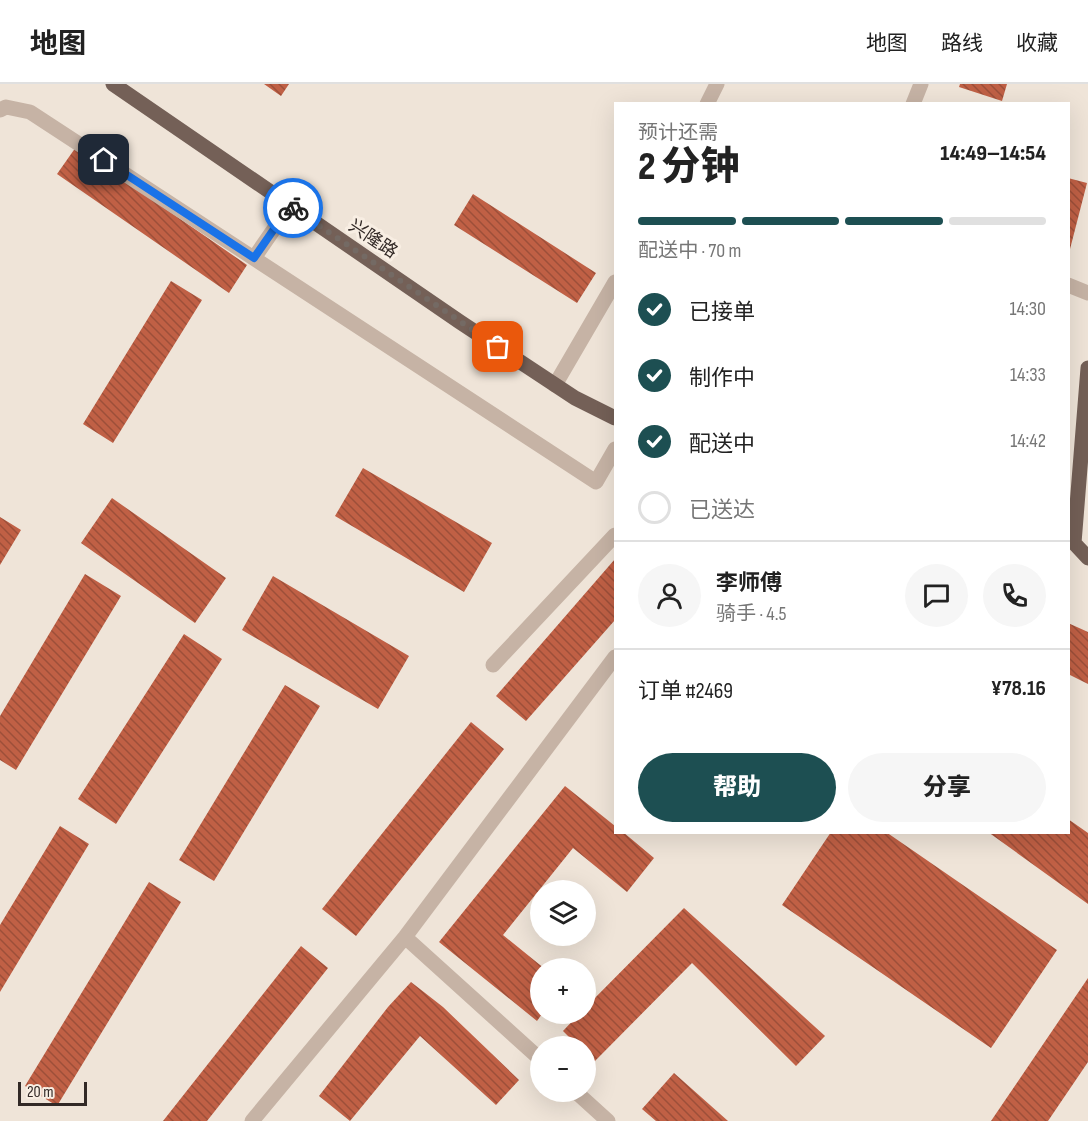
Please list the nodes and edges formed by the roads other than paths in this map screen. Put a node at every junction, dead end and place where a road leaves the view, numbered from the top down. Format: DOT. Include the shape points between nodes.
graph roads {
  1 [pos="113,84"];
  2 [pos="717,84"];
  3 [pos="921,84"];
  4 [pos="708,102"];
  5 [pos="914,102"];
  6 [pos="0,110"];
  7 [pos="290,206"];
  8 [pos="254,258"];
  9 [pos="614,284"];
  10 [pos="1070,286"];
  11 [pos="1088,293"];
  12 [pos="1088,368"];
  13 [pos="555,385"];
  14 [pos="614,418"];
  15 [pos="614,451"];
  16 [pos="614,536"];
  17 [pos="1071,543"];
  18 [pos="1088,558"];
  19 [pos="614,658"];
  20 [pos="493,665"];
  21 [pos="405,936"];
  22 [pos="530,1050"];
  23 [pos="587,1102"];
  24 [pos="252,1121"];
  25 [pos="608,1121"];
  1 -- 7 [label="main road, 兴隆路"];
  2 -- 4 [label="street"];
  3 -- 5 [label="street"];
  6 -- 8 [label="street" via="6,107 30,112"];
  7 -- 8 [label="street"];
  7 -- 13 [label="main road, 兴隆路"];
  8 -- 15 [label="street" via="596,482"];
  9 -- 13 [label="street"];
  10 -- 11 [label="street"];
  12 -- 17 [label="main road"];
  13 -- 14 [label="main road, 兴隆路"];
  16 -- 20 [label="street"];
  17 -- 18 [label="main road"];
  19 -- 21 [label="street"];
  21 -- 22 [label="street"];
  21 -- 24 [label="street"];
  23 -- 25 [label="street"];
}
